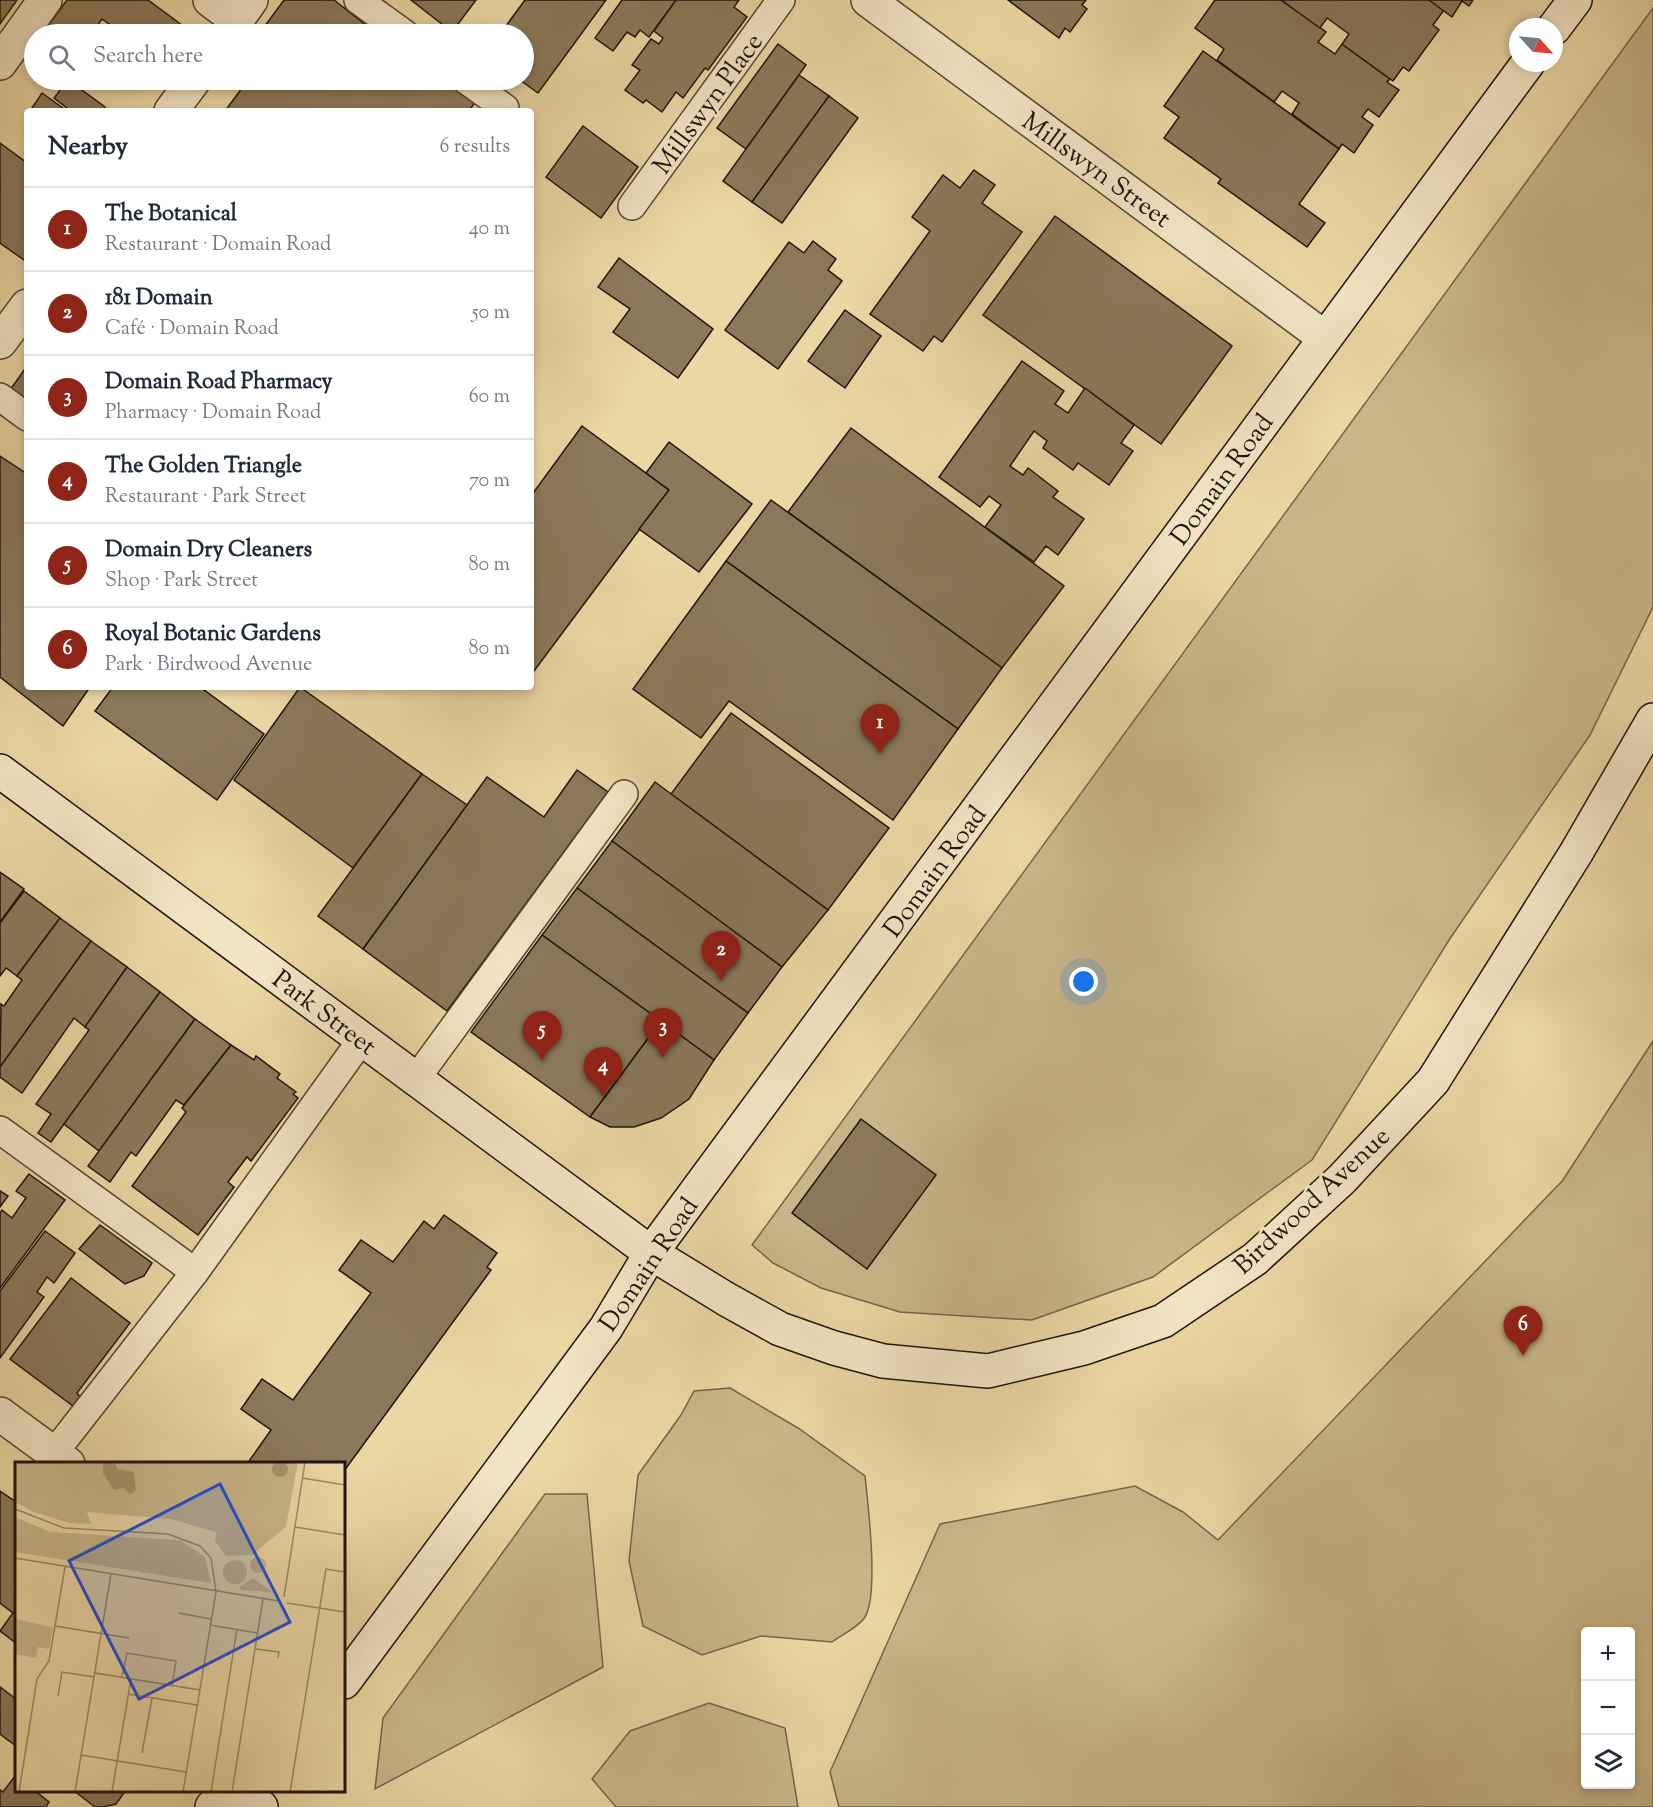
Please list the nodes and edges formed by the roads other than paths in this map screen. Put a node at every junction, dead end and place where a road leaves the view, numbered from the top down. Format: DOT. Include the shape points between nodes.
graph roads {
  1 [pos="45,0"];
  2 [pos="210,0"];
  3 [pos="358,0"];
  4 [pos="781,0"];
  5 [pos="868,0"];
  6 [pos="1575,0"];
  7 [pos="238,18"];
  8 [pos="1562,18"];
  9 [pos="28,24"];
  10 [pos="391,24"];
  11 [pos="24,29"];
  12 [pos="0,63"];
  13 [pos="1521,72"];
  14 [pos="187,90"];
  15 [pos="480,90"];
  16 [pos="173,108"];
  17 [pos="505,108"];
  18 [pos="632,206"];
  19 [pos="24,310"];
  20 [pos="1325,338"];
  21 [pos="0,342"];
  22 [pos="0,397"];
  23 [pos="24,415"];
  24 [pos="1653,720"];
  25 [pos="0,771"];
  26 [pos="624,794"];
  27 [pos="362,1039"];
  28 [pos="416,1079"];
  29 [pos="0,1130"];
  30 [pos="651,1252"];
  31 [pos="195,1272"];
  32 [pos="0,1414"];
  33 [pos="61,1458"];
  34 [pos="347,1672"];
  35 [pos="260,1800"];
  36 [pos="212,1807"];
  1 -- 9 [label="street"];
  2 -- 7 [label="street"];
  3 -- 10 [label="lane"];
  4 -- 18 [label="lane, Millswyn Place"];
  5 -- 20 [label="street, Millswyn Street"];
  6 -- 8 [label="street"];
  11 -- 12 [label="street"];
  13 -- 20 [label="street, Domain Road"];
  14 -- 16 [label="street"];
  15 -- 17 [label="lane"];
  19 -- 21 [label="street"];
  20 -- 30 [label="street, Domain Road"];
  22 -- 23 [label="lane"];
  24 -- 30 [label="street, Birdwood Avenue" via="1576,853 1432,1081 1341,1179 1255,1259 1163,1321 1084,1348 988,1371 883,1361 780,1329"];
  25 -- 27 [label="street, Park Street"];
  26 -- 28 [label="lane"];
  27 -- 28 [label="street, Park Street"];
  27 -- 31 [label="lane"];
  28 -- 30 [label="street, Park Street"];
  29 -- 31 [label="lane"];
  30 -- 34 [label="street, Domain Road" via="606,1328"];
  31 -- 33 [label="lane"];
  32 -- 33 [label="street"];
  35 -- 36 [label="street" via="228,1800"];
}
